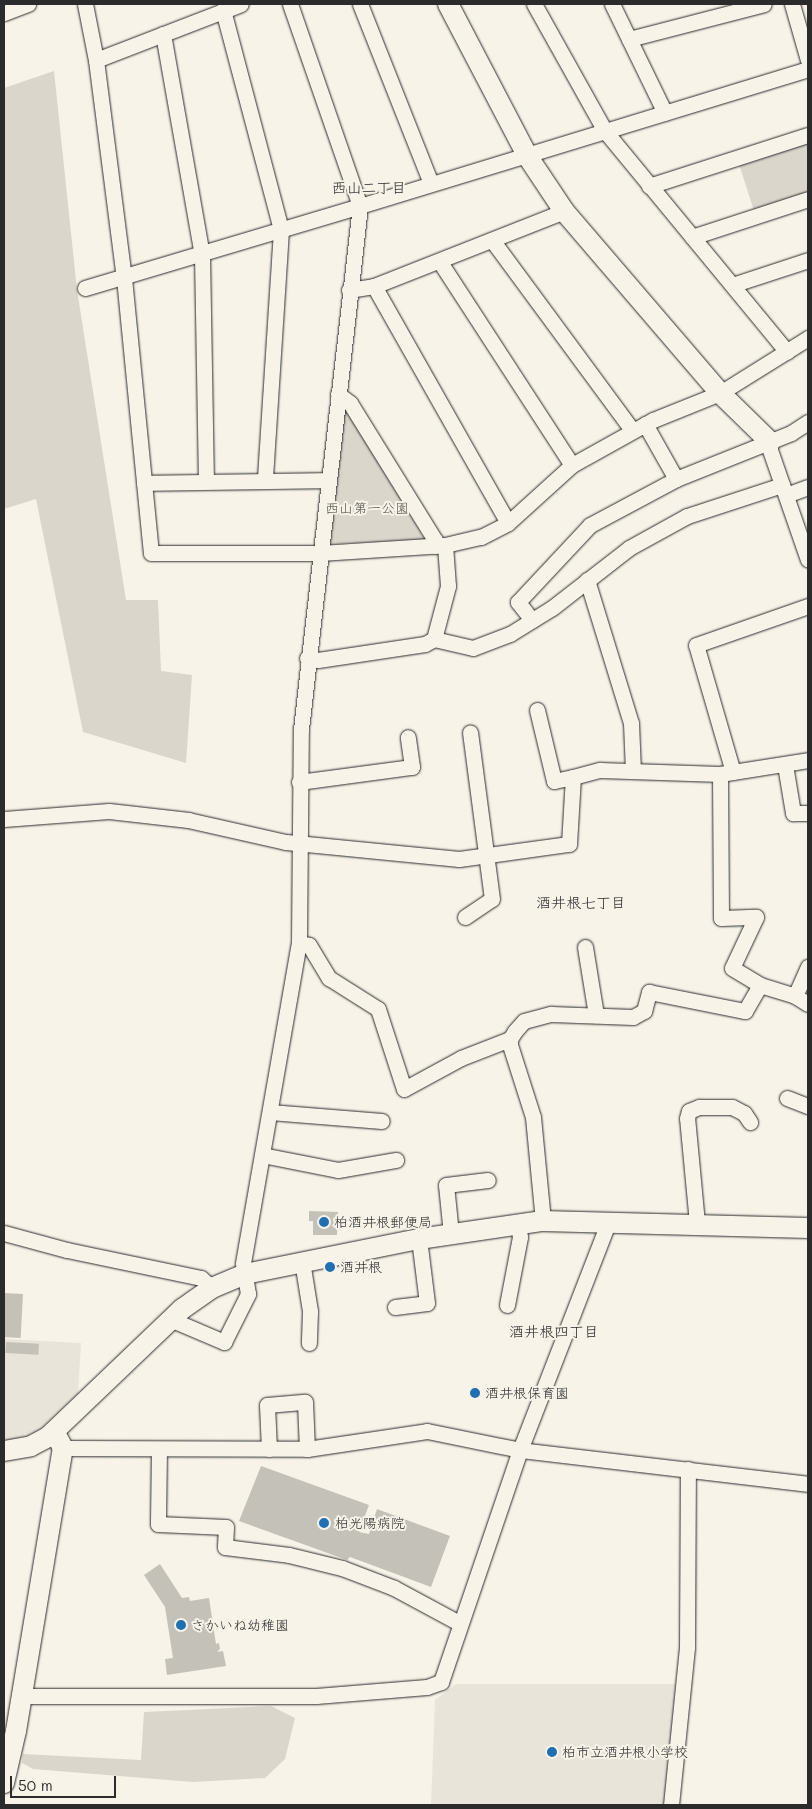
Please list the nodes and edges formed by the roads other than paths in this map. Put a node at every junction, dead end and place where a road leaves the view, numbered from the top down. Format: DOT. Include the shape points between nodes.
graph roads {
  1 [pos="28,4"];
  2 [pos="85,4"];
  3 [pos="241,4"];
  4 [pos="290,4"];
  5 [pos="360,4"];
  6 [pos="448,4"];
  7 [pos="534,4"];
  8 [pos="612,4"];
  9 [pos="764,4"];
  10 [pos="792,4"];
  11 [pos="223,10"];
  12 [pos="4,13"];
  13 [pos="163,34"];
  14 [pos="629,39"];
  15 [pos="96,60"];
  16 [pos="808,60"];
  17 [pos="808,69"];
  18 [pos="665,113"];
  19 [pos="605,131"];
  20 [pos="808,135"];
  21 [pos="528,157"];
  22 [pos="431,183"];
  23 [pos="649,186"];
  24 [pos="808,199"];
  25 [pos="360,206"];
  26 [pos="564,212"];
  27 [pos="281,230"];
  28 [pos="692,237"];
  29 [pos="492,240"];
  30 [pos="202,255"];
  31 [pos="808,260"];
  32 [pos="440,262"];
  33 [pos="124,278"];
  34 [pos="732,285"];
  35 [pos="374,286"];
  36 [pos="84,288"];
  37 [pos="349,290"];
  38 [pos="808,338"];
  39 [pos="787,352"];
  40 [pos="720,393"];
  41 [pos="338,394"];
  42 [pos="808,422"];
  43 [pos="639,428"];
  44 [pos="770,442"];
  45 [pos="572,465"];
  46 [pos="676,478"];
  47 [pos="265,479"];
  48 [pos="328,480"];
  49 [pos="206,481"];
  50 [pos="144,483"];
  51 [pos="808,487"];
  52 [pos="784,490"];
  53 [pos="508,523"];
  54 [pos="804,534"];
  55 [pos="440,546"];
  56 [pos="320,553"];
  57 [pos="808,560"];
  58 [pos="587,580"];
  59 [pos="808,606"];
  60 [pos="532,620"];
  61 [pos="434,638"];
  62 [pos="307,658"];
  63 [pos="537,710"];
  64 [pos="470,732"];
  65 [pos="408,737"];
  66 [pos="808,760"];
  67 [pos="785,765"];
  68 [pos="634,771"];
  69 [pos="726,773"];
  70 [pos="573,777"];
  71 [pos="299,782"];
  72 [pos="808,813"];
  73 [pos="4,819"];
  74 [pos="298,843"];
  75 [pos="487,855"];
  76 [pos="465,917"];
  77 [pos="299,943"];
  78 [pos="585,948"];
  79 [pos="808,967"];
  80 [pos="760,985"];
  81 [pos="795,996"];
  82 [pos="808,1004"];
  83 [pos="596,1016"];
  84 [pos="510,1039"];
  85 [pos="787,1098"];
  86 [pos="808,1106"];
  87 [pos="270,1112"];
  88 [pos="382,1121"];
  89 [pos="750,1122"];
  90 [pos="262,1155"];
  91 [pos="396,1160"];
  92 [pos="488,1180"];
  93 [pos="543,1221"];
  94 [pos="608,1223"];
  95 [pos="696,1223"];
  96 [pos="518,1224"];
  97 [pos="808,1226"];
  98 [pos="4,1233"];
  99 [pos="451,1234"];
  100 [pos="419,1239"];
  101 [pos="302,1261"];
  102 [pos="245,1274"];
  103 [pos="212,1288"];
  104 [pos="507,1305"];
  105 [pos="395,1307"];
  106 [pos="170,1319"];
  107 [pos="309,1343"];
  108 [pos="59,1440"];
  109 [pos="159,1449"];
  110 [pos="269,1449"];
  111 [pos="307,1449"];
  112 [pos="520,1450"];
  113 [pos="4,1451"];
  114 [pos="688,1469"];
  115 [pos="808,1484"];
  116 [pos="459,1623"];
  117 [pos="20,1696"];
  118 [pos="4,1783"];
  119 [pos="671,1805"];
  1 -- 12 [label="street"];
  2 -- 15 [label="street"];
  3 -- 11 [label="street"];
  4 -- 25 [label="street"];
  5 -- 22 [label="street"];
  6 -- 21 [label="street"];
  7 -- 19 [label="street"];
  8 -- 14 [label="street"];
  9 -- 14 [label="street"];
  10 -- 16 [label="street"];
  11 -- 13 [label="street"];
  11 -- 27 [label="street"];
  13 -- 15 [label="street"];
  13 -- 30 [label="street"];
  14 -- 18 [label="street"];
  15 -- 33 [label="street"];
  17 -- 18 [label="street"];
  18 -- 19 [label="street"];
  19 -- 21 [label="street"];
  19 -- 23 [label="street"];
  20 -- 23 [label="street"];
  21 -- 22 [label="street"];
  21 -- 26 [label="street"];
  22 -- 25 [label="street"];
  23 -- 28 [label="street"];
  24 -- 28 [label="street"];
  25 -- 27 [label="street"];
  25 -- 37 [label="street"];
  26 -- 29 [label="street"];
  26 -- 40 [label="street"];
  27 -- 30 [label="street"];
  27 -- 47 [label="street"];
  28 -- 34 [label="street"];
  29 -- 32 [label="street"];
  29 -- 43 [label="street"];
  30 -- 33 [label="street"];
  30 -- 49 [label="street"];
  31 -- 34 [label="street"];
  32 -- 35 [label="street"];
  32 -- 45 [label="street"];
  33 -- 36 [label="street"];
  33 -- 50 [label="street"];
  34 -- 39 [label="street"];
  35 -- 37 [label="street"];
  35 -- 53 [label="street"];
  37 -- 41 [label="street"];
  38 -- 39 [label="street"];
  39 -- 40 [label="street"];
  40 -- 43 [label="street"];
  40 -- 44 [label="street"];
  41 -- 48 [label="street"];
  41 -- 55 [label="street" via="350,404"];
  42 -- 44 [label="street"];
  43 -- 45 [label="street"];
  43 -- 46 [label="street"];
  44 -- 46 [label="street"];
  44 -- 52 [label="street"];
  45 -- 53 [label="street"];
  46 -- 60 [label="street" via="590,525 518,602"];
  47 -- 48 [label="street"];
  47 -- 49 [label="street"];
  48 -- 56 [label="street"];
  49 -- 50 [label="street"];
  50 -- 56 [label="street" via="151,553"];
  51 -- 52 [label="street"];
  52 -- 54 [label="street"];
  52 -- 58 [label="street" via="687,516 628,548"];
  53 -- 55 [label="street" via="481,536"];
  54 -- 57 [label="street"];
  55 -- 56 [label="street"];
  55 -- 61 [label="street" via="448,586"];
  56 -- 62 [label="street"];
  58 -- 60 [label="street"];
  58 -- 68 [label="street" via="631,723"];
  59 -- 69 [label="street" via="696,645"];
  60 -- 61 [label="street" via="510,634 473,648"];
  61 -- 62 [label="street" via="416,645"];
  62 -- 71 [label="street"];
  63 -- 70 [label="street" via="554,781"];
  64 -- 75 [label="street"];
  65 -- 71 [label="street" via="412,767"];
  66 -- 67 [label="street"];
  67 -- 69 [label="street"];
  67 -- 72 [label="street" via="793,813"];
  68 -- 69 [label="street"];
  68 -- 70 [label="street" via="600,770"];
  69 -- 80 [label="street" via="721,918 756,917 732,968"];
  70 -- 75 [label="street" via="569,844"];
  71 -- 74 [label="street"];
  73 -- 74 [label="street" via="109,811 188,820"];
  74 -- 75 [label="street" via="458,859"];
  74 -- 77 [label="street"];
  75 -- 76 [label="street" via="492,899"];
  77 -- 84 [label="street" via="309,945 329,978 378,1008 404,1089 461,1058"];
  77 -- 87 [label="street"];
  78 -- 83 [label="street"];
  79 -- 81 [label="street"];
  80 -- 81 [label="street"];
  80 -- 83 [label="street" via="745,1011 649,992 644,1011 634,1016"];
  81 -- 82 [label="street"];
  83 -- 84 [label="street" via="537,1016 524,1021"];
  84 -- 93 [label="street" via="533,1117"];
  85 -- 86 [label="street"];
  87 -- 88 [label="street"];
  87 -- 90 [label="street"];
  89 -- 95 [label="street" via="744,1113 732,1107 699,1107 689,1112"];
  90 -- 91 [label="street" via="338,1170"];
  90 -- 102 [label="street" via="243,1263"];
  92 -- 99 [label="street" via="446,1185"];
  93 -- 94 [label="street"];
  93 -- 96 [label="street"];
  94 -- 95 [label="street"];
  94 -- 112 [label="street"];
  95 -- 97 [label="street"];
  96 -- 99 [label="street"];
  96 -- 104 [label="street" via="520,1237"];
  98 -- 103 [label="street" via="200,1278"];
  99 -- 100 [label="street"];
  100 -- 101 [label="street"];
  100 -- 105 [label="street" via="427,1303"];
  101 -- 102 [label="street"];
  101 -- 107 [label="street" via="310,1311"];
  102 -- 103 [label="street"];
  102 -- 106 [label="street" via="248,1294 224,1342"];
  103 -- 106 [label="street"];
  106 -- 108 [label="street"];
  108 -- 109 [label="street"];
  108 -- 113 [label="street"];
  108 -- 117 [label="street"];
  109 -- 110 [label="street"];
  109 -- 116 [label="street" via="158,1524 226,1527 225,1547 289,1554 342,1568 394,1588"];
  110 -- 111 [label="street"];
  110 -- 111 [label="street" via="267,1405 305,1402"];
  111 -- 112 [label="street" via="427,1431"];
  112 -- 114 [label="street"];
  112 -- 116 [label="street"];
  114 -- 115 [label="street"];
  114 -- 119 [label="street" via="687,1648"];
  116 -- 117 [label="street" via="441,1682 427,1687 316,1696"];
  117 -- 118 [label="street"];
}
